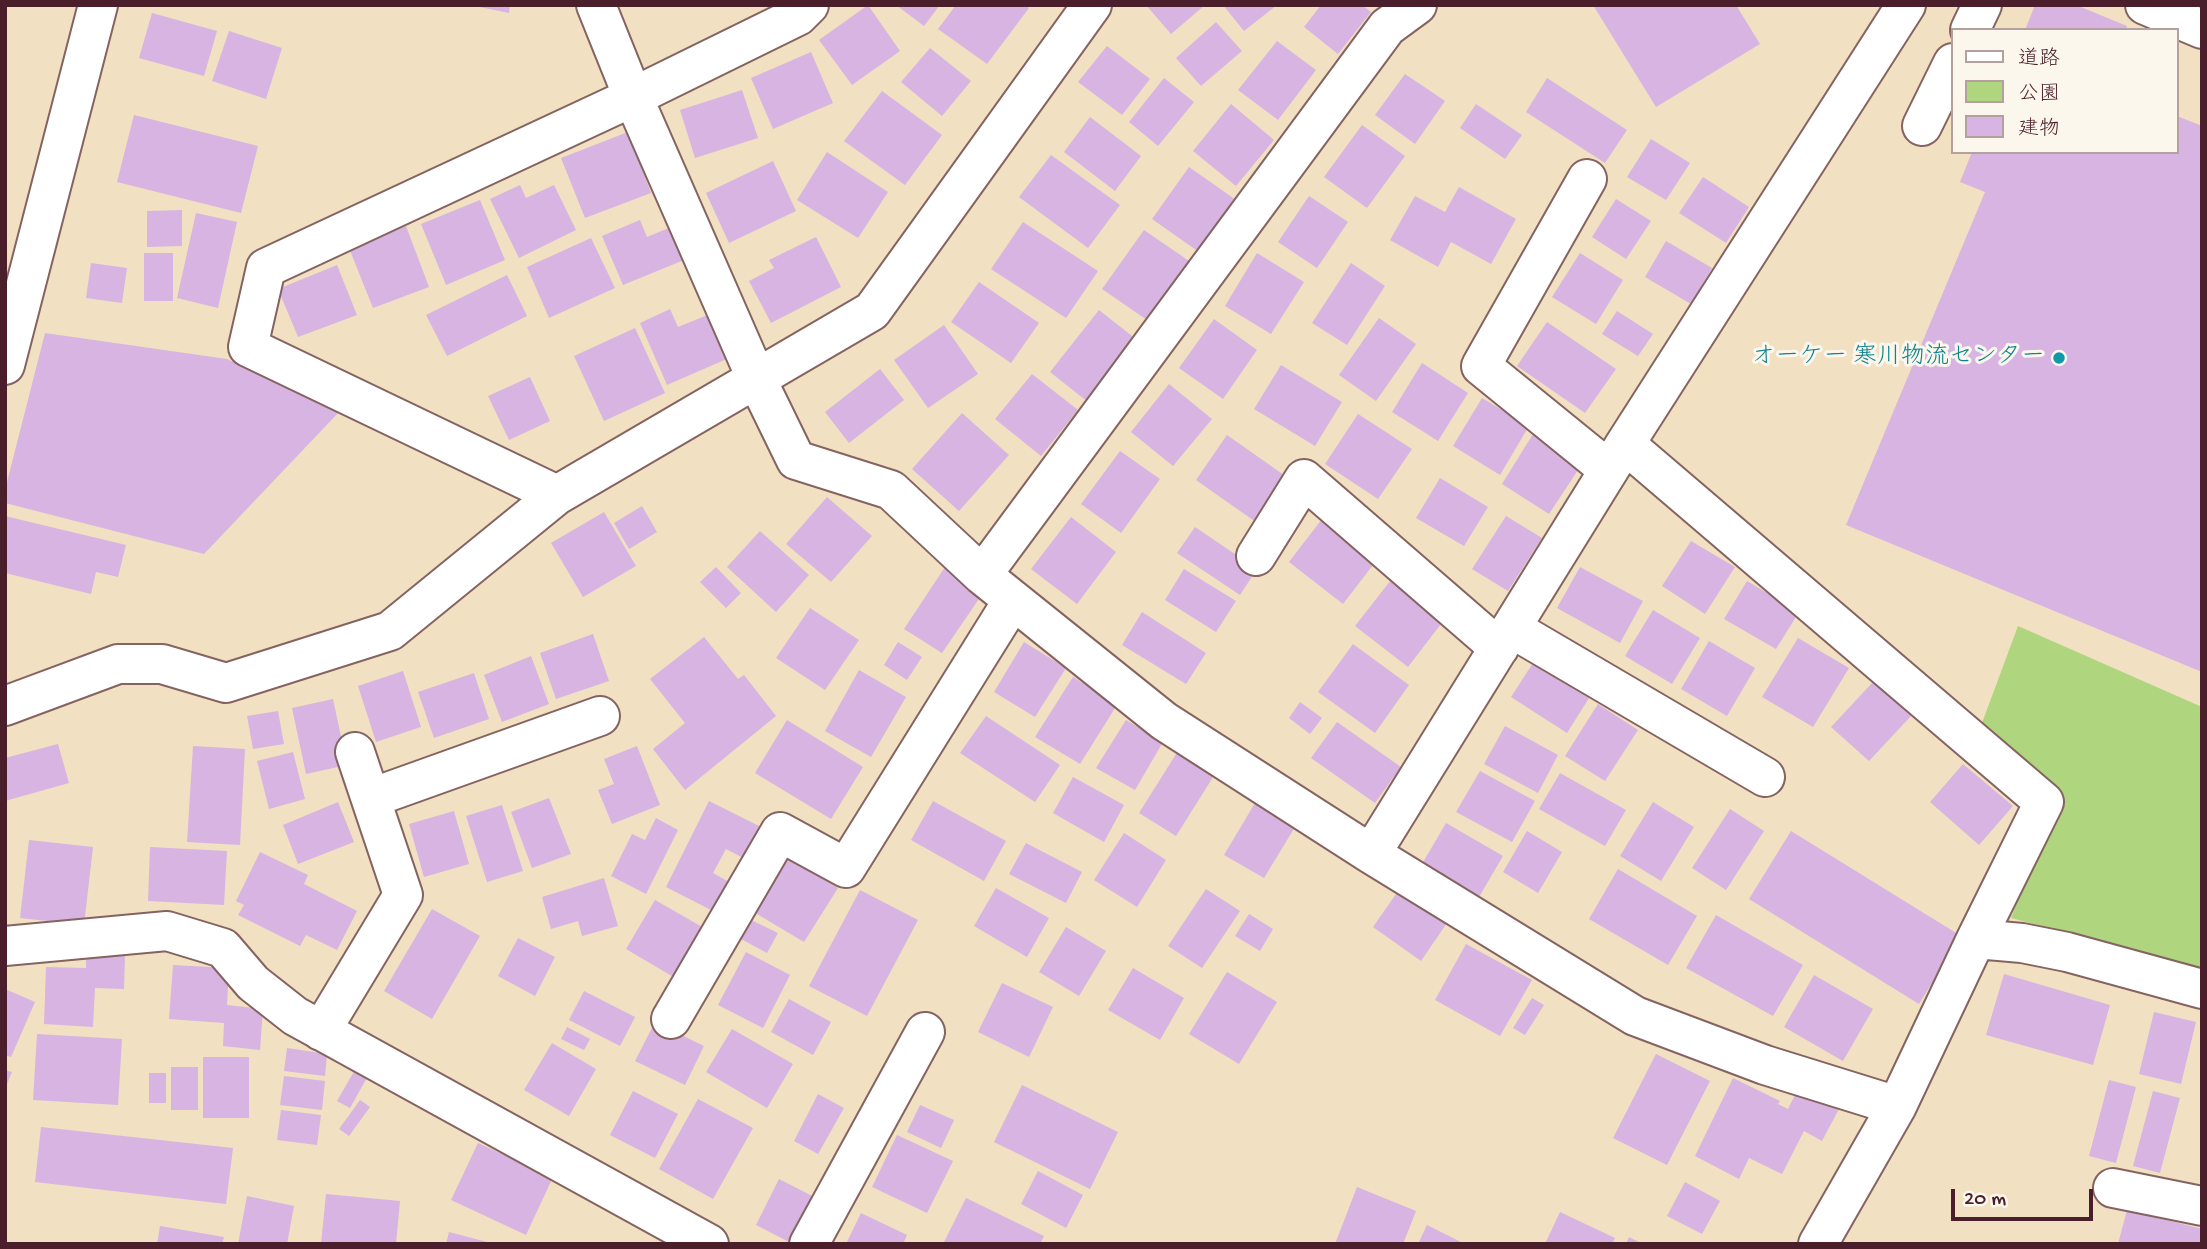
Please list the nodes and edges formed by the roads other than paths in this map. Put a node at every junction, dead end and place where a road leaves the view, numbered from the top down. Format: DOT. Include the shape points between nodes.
graph roads {
  1 [pos="98,5"];
  2 [pos="596,5"];
  3 [pos="809,5"];
  4 [pos="1092,5"];
  5 [pos="1906,5"];
  6 [pos="1982,5"];
  7 [pos="2145,5"];
  8 [pos="1392,13"];
  9 [pos="1971,28"];
  10 [pos="2202,29"];
  11 [pos="1952,65"];
  12 [pos="633,97"];
  13 [pos="1922,126"];
  14 [pos="1587,179"];
  15 [pos="5,366"];
  16 [pos="757,380"];
  17 [pos="1617,457"];
  18 [pos="557,495"];
  19 [pos="1256,556"];
  20 [pos="982,575"];
  21 [pos="1013,600"];
  22 [pos="1505,638"];
  23 [pos="5,706"];
  24 [pos="600,716"];
  25 [pos="355,752"];
  26 [pos="1765,777"];
  27 [pos="371,797"];
  28 [pos="1371,854"];
  29 [pos="1976,939"];
  30 [pos="5,946"];
  31 [pos="2202,989"];
  32 [pos="671,1019"];
  33 [pos="321,1031"];
  34 [pos="925,1032"];
  35 [pos="1897,1106"];
  36 [pos="2113,1188"];
  37 [pos="2202,1206"];
  38 [pos="709,1244"];
  39 [pos="809,1244"];
  40 [pos="1818,1244"];
  1 -- 15 [label="street"];
  2 -- 12 [label="street"];
  3 -- 12 [label="street" via="798,16"];
  4 -- 16 [label="street" via="872,312"];
  5 -- 17 [label="street"];
  6 -- 9 [label="street"];
  7 -- 10 [label="street"];
  8 -- 20 [label="street"];
  11 -- 13 [label="street"];
  12 -- 16 [label="street"];
  12 -- 18 [label="street" via="265,268 248,347"];
  14 -- 17 [label="street" via="1481,366"];
  16 -- 18 [label="street"];
  16 -- 20 [label="street" via="796,460 891,489"];
  17 -- 22 [label="street"];
  17 -- 29 [label="street" via="2044,802"];
  18 -- 23 [label="street" via="390,631 226,682 162,664 118,664"];
  19 -- 22 [label="street" via="1304,479"];
  20 -- 21 [label="street"];
  21 -- 28 [label="street" via="1164,721"];
  21 -- 32 [label="street" via="846,868 780,832"];
  22 -- 26 [label="street"];
  22 -- 28 [label="street"];
  24 -- 27 [label="street"];
  25 -- 27 [label="street"];
  27 -- 33 [label="street" via="403,895"];
  28 -- 35 [label="street" via="1634,1017"];
  29 -- 31 [label="street" via="2067,952"];
  29 -- 35 [label="street"];
  30 -- 33 [label="street" via="167,931 223,948 253,983 295,1017"];
  33 -- 38 [label="street"];
  34 -- 39 [label="street"];
  35 -- 40 [label="street"];
  36 -- 37 [label="street"];
}
